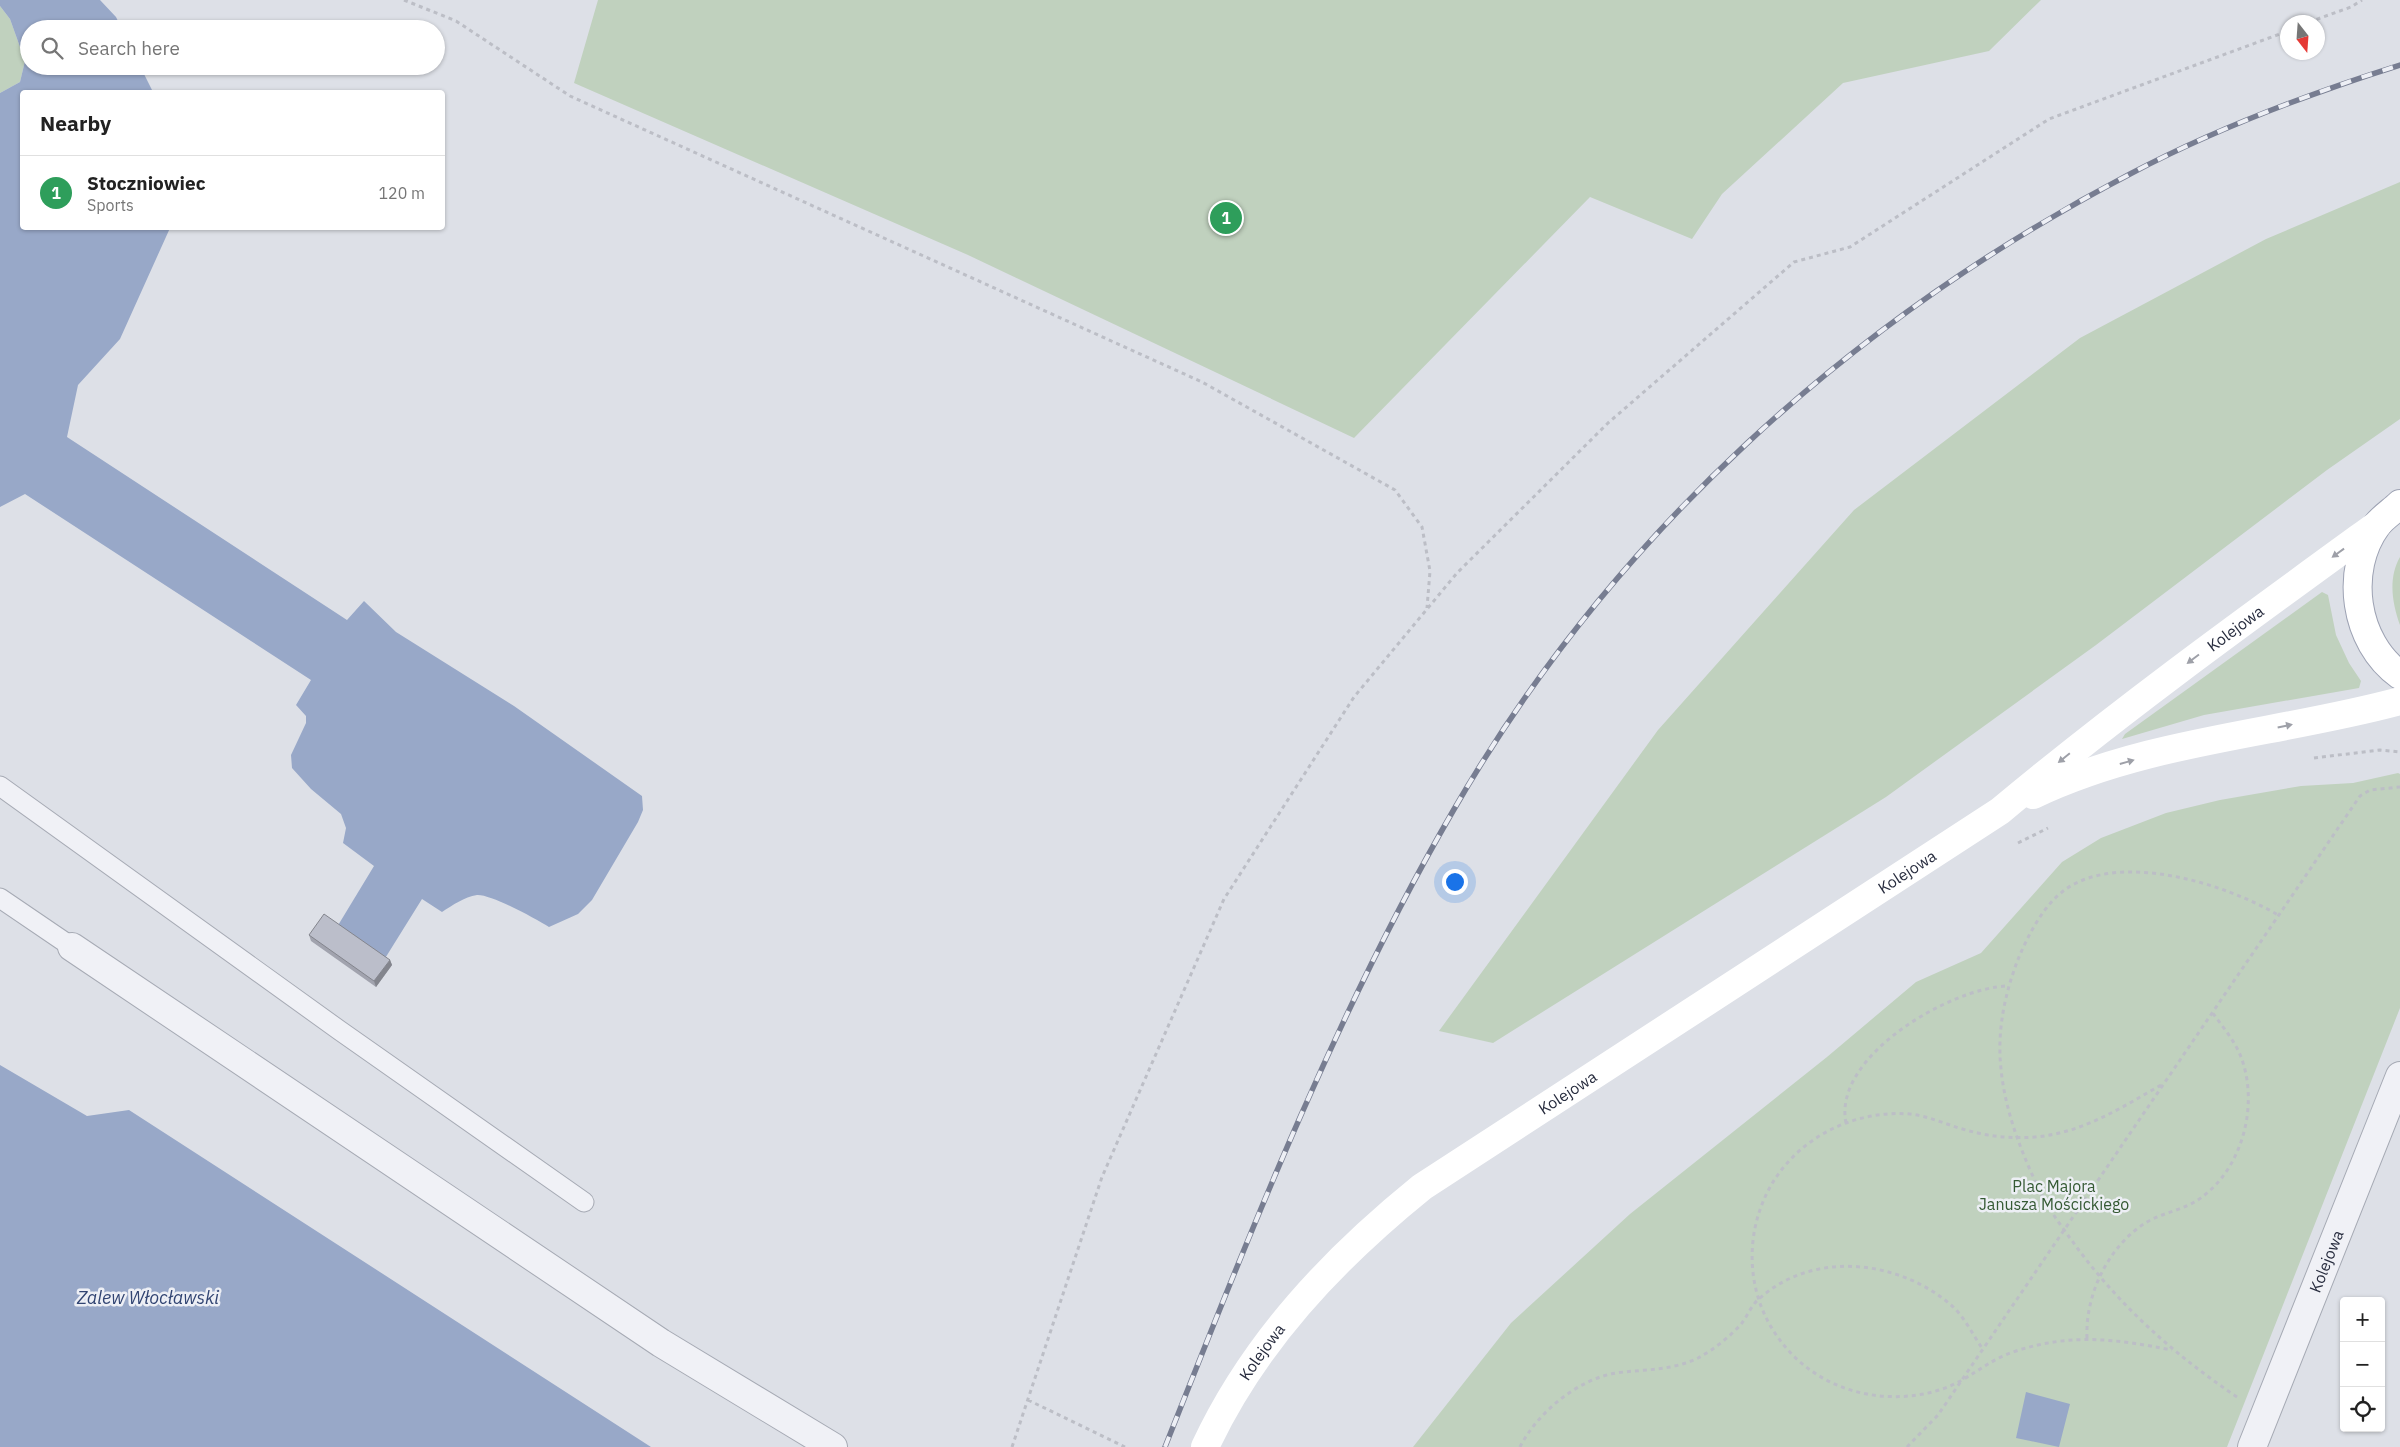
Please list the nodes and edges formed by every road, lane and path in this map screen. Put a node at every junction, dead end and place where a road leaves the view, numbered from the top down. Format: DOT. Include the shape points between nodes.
graph roads {
  1 [pos="404,0"];
  2 [pos="2362,0"];
  3 [pos="2325,16"];
  4 [pos="2280,34"];
  5 [pos="2400,504"];
  6 [pos="2378,524"];
  7 [pos="1427,609"];
  8 [pos="2400,675"];
  9 [pos="2400,701"];
  10 [pos="2400,752"];
  11 [pos="2310,758"];
  12 [pos="0,786"];
  13 [pos="2400,787"];
  14 [pos="2000,811"];
  15 [pos="2054,826"];
  16 [pos="2015,844"];
  17 [pos="0,898"];
  18 [pos="2278,915"];
  19 [pos="72,947"];
  20 [pos="2008,986"];
  21 [pos="2212,1012"];
  22 [pos="2400,1076"];
  23 [pos="2161,1085"];
  24 [pos="1846,1123"];
  25 [pos="2018,1138"];
  26 [pos="584,1202"];
  27 [pos="2064,1231"];
  28 [pos="2099,1277"];
  29 [pos="1758,1299"];
  30 [pos="2087,1338"];
  31 [pos="1982,1348"];
  32 [pos="2172,1350"];
  33 [pos="1962,1380"];
  34 [pos="1028,1400"];
  35 [pos="2264,1416"];
  36 [pos="833,1447"];
  37 [pos="1012,1447"];
  38 [pos="1125,1447"];
  39 [pos="1205,1447"];
  40 [pos="1520,1447"];
  41 [pos="1907,1447"];
  42 [pos="2252,1447"];
  1 -- 7 [label="path" via="456,21 570,96 1202,382 1395,490 1422,527 1430,571"];
  2 -- 3 [label="path"];
  4 -- 7 [label="path" via="2049,119 1850,247 1794,262 1608,423 1456,573"];
  5 -- 6 [label="main road"];
  6 -- 8 [label="main road" via="2360,560 2358,601 2370,640 2381,657"];
  6 -- 14 [label="main road, Kolejowa, one-way" via="2244,621"];
  7 -- 34 [label="path" via="1354,697 1224,899 1102,1177"];
  14 -- 9 [label="main road, Kolejowa, one-way" via="2057,784 2176,748"];
  10 -- 11 [label="path" via="2380,750"];
  12 -- 26 [label="lane"];
  13 -- 18 [label="path" via="2370,790 2360,796"];
  14 -- 39 [label="main road, Kolejowa" via="1422,1188 1373,1226 1279,1326 1239,1386"];
  15 -- 16 [label="path"];
  17 -- 19 [label="lane"];
  18 -- 20 [label="path" via="2240,895 2192,880 2150,874 2088,878 2064,891 2042,915 2024,946"];
  18 -- 21 [label="path"];
  19 -- 36 [label="street" via="661,1343"];
  20 -- 24 [label="path" via="1991,986 1956,998 1920,1018 1879,1048 1855,1075 1847,1092 1843,1111"];
  20 -- 25 [label="path" via="2000,1029 2000,1063 2007,1104"];
  21 -- 23 [label="path"];
  21 -- 28 [label="path" via="2240,1055 2245,1071 2247,1114 2240,1144 2225,1174 2204,1196 2138,1228 2113,1255"];
  22 -- 35 [label="street, Kolejowa"];
  23 -- 25 [label="path" via="2079,1128"];
  23 -- 27 [label="path"];
  24 -- 25 [label="path" via="1871,1116 1911,1114 1978,1134"];
  24 -- 29 [label="path" via="1825,1132 1799,1150 1772,1182 1757,1218 1752,1246 1752,1269"];
  25 -- 27 [label="path" via="2042,1195"];
  27 -- 28 [label="path"];
  27 -- 31 [label="path"];
  28 -- 30 [label="path" via="2088,1314"];
  28 -- 32 [label="path"];
  29 -- 31 [label="path" via="1806,1273 1835,1267 1873,1267 1907,1278 1938,1295 1953,1307"];
  29 -- 33 [label="path" via="1768,1322 1792,1354 1819,1376 1836,1384 1870,1395 1906,1396"];
  29 -- 40 [label="path" via="1742,1324 1699,1357 1658,1370 1615,1374 1574,1390 1533,1426"];
  30 -- 32 [label="path"];
  30 -- 33 [label="path" via="2016,1351 1995,1359"];
  31 -- 33 [label="path"];
  32 -- 35 [label="path"];
  33 -- 41 [label="path" via="1938,1415"];
  34 -- 37 [label="path"];
  34 -- 38 [label="path"];
  35 -- 42 [label="street, Kolejowa"];
}
